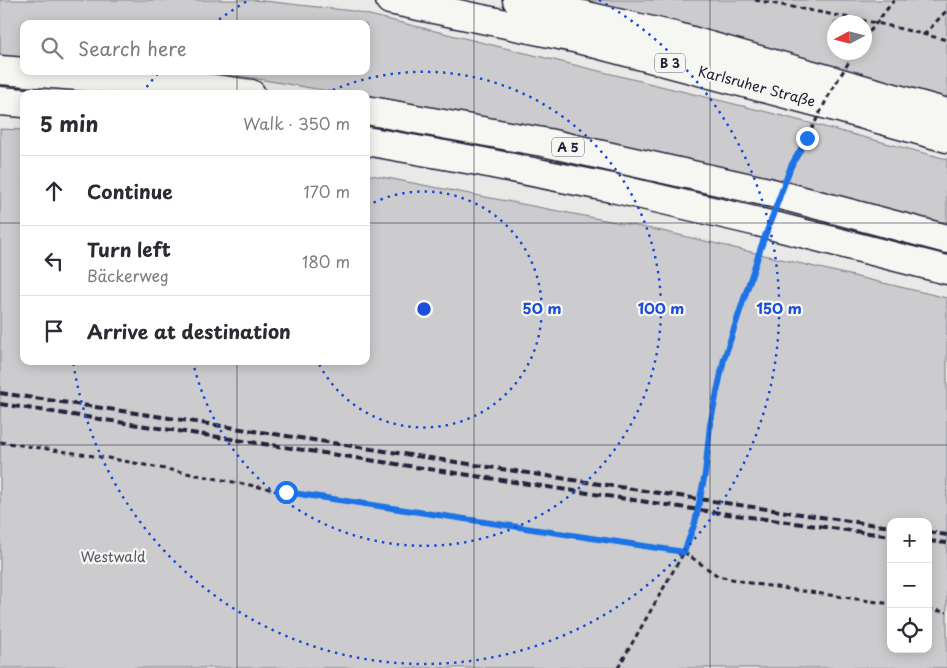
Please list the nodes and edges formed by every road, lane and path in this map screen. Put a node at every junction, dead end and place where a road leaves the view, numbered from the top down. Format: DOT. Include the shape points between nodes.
graph roads {
  1 [pos="390,0"];
  2 [pos="517,0"];
  3 [pos="756,0"];
  4 [pos="894,0"];
  5 [pos="947,10"];
  6 [pos="877,24"];
  7 [pos="872,30"];
  8 [pos="923,35"];
  9 [pos="947,40"];
  10 [pos="849,60"];
  11 [pos="0,70"];
  12 [pos="20,72"];
  13 [pos="65,75"];
  14 [pos="221,90"];
  15 [pos="0,102"];
  16 [pos="20,103"];
  17 [pos="370,111"];
  18 [pos="947,112"];
  19 [pos="947,138"];
  20 [pos="370,142"];
  21 [pos="781,188"];
  22 [pos="767,229"];
  23 [pos="947,239"];
  24 [pos="947,270"];
  25 [pos="0,442"];
  26 [pos="684,552"];
  27 [pos="887,603"];
  28 [pos="932,610"];
  29 [pos="947,612"];
  30 [pos="618,668"];
  1 -- 19 [label="main road, Karlsruher Straße / B 3" via="574,38"];
  2 -- 18 [label="main road, Karlsruher Straße / B 3" via="674,36"];
  3 -- 6 [label="path"];
  4 -- 6 [label="path"];
  5 -- 8 [label="path"];
  6 -- 7 [label="path"];
  6 -- 8 [label="path"];
  8 -- 9 [label="path"];
  10 -- 21 [label="path, bridge"];
  11 -- 12 [label="main road"];
  13 -- 14 [label="main road"];
  15 -- 16 [label="main road"];
  17 -- 21 [label="main road, A 5"];
  20 -- 22 [label="main road, A 5" via="617,189"];
  21 -- 23 [label="main road, A 5"];
  22 -- 24 [label="main road, A 5"];
  22 -- 26 [label="path" via="724,359 695,523"];
  25 -- 26 [label="path" via="108,458 286,492"];
  26 -- 27 [label="path" via="718,576"];
  26 -- 30 [label="path"];
  28 -- 29 [label="path"];
}
